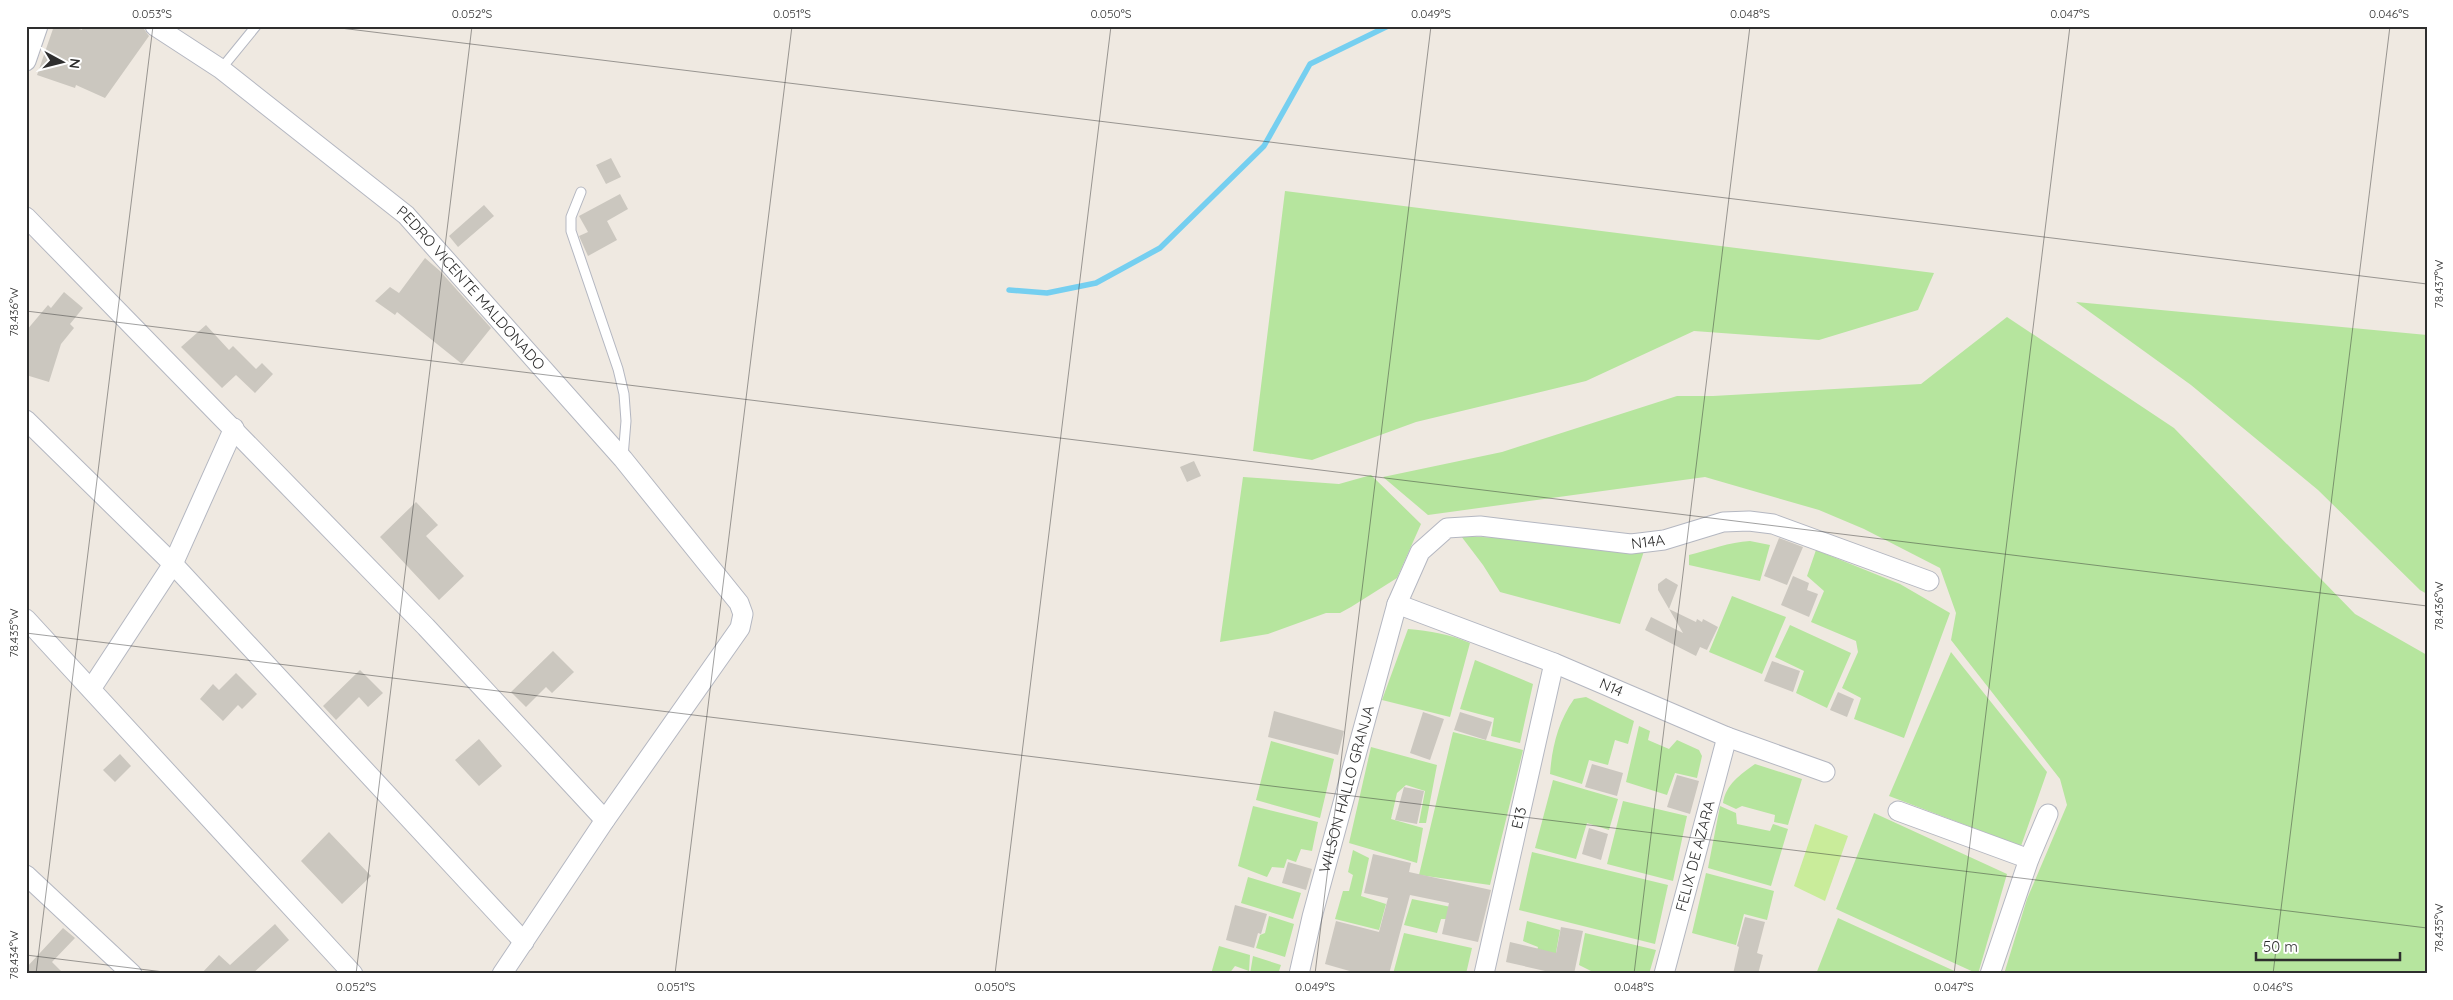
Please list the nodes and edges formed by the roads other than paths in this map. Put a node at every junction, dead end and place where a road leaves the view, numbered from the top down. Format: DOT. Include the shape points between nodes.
graph roads {
  1 [pos="38,26"];
  2 [pos="155,26"];
  3 [pos="256,26"];
  4 [pos="26,61"];
  5 [pos="221,69"];
  6 [pos="581,192"];
  7 [pos="26,217"];
  8 [pos="26,420"];
  9 [pos="234,428"];
  10 [pos="623,459"];
  11 [pos="173,564"];
  12 [pos="1929,581"];
  13 [pos="1397,604"];
  14 [pos="26,619"];
  15 [pos="1554,663"];
  16 [pos="91,689"];
  17 [pos="1727,737"];
  18 [pos="1825,772"];
  19 [pos="1898,812"];
  20 [pos="2048,814"];
  21 [pos="605,820"];
  22 [pos="2029,859"];
  23 [pos="26,875"];
  24 [pos="524,942"];
  25 [pos="132,974"];
  26 [pos="353,974"];
  27 [pos="502,974"];
  28 [pos="1300,974"];
  29 [pos="1484,974"];
  30 [pos="1664,974"];
  31 [pos="1990,974"];
  1 -- 4 [label="street"];
  2 -- 5 [label="street, PEDRO VICENTE MALDONADO"];
  3 -- 5 [label="lane"];
  5 -- 10 [label="street, PEDRO VICENTE MALDONADO" via="406,215"];
  6 -- 10 [label="lane" via="572,217 571,231 624,394"];
  7 -- 9 [label="street"];
  8 -- 11 [label="street"];
  9 -- 11 [label="street"];
  9 -- 21 [label="street" via="426,627"];
  10 -- 21 [label="street, PEDRO VICENTE MALDONADO" via="738,603 743,614 740,628"];
  11 -- 16 [label="street"];
  11 -- 24 [label="street"];
  12 -- 13 [label="street, N14A" via="1773,524 1749,521 1723,522 1664,540 1631,544 1480,526 1447,528 1420,552"];
  13 -- 15 [label="street, N14"];
  13 -- 28 [label="street, WILSON HALLO GRANJA" via="1312,917"];
  14 -- 16 [label="street"];
  15 -- 17 [label="street, N14"];
  15 -- 29 [label="street, E13"];
  16 -- 26 [label="street"];
  17 -- 18 [label="street, N14"];
  17 -- 30 [label="street, FELIX DE AZARA"];
  19 -- 22 [label="street"];
  20 -- 22 [label="street"];
  21 -- 24 [label="street"];
  22 -- 31 [label="street"];
  23 -- 25 [label="street"];
  24 -- 27 [label="street"];
}
